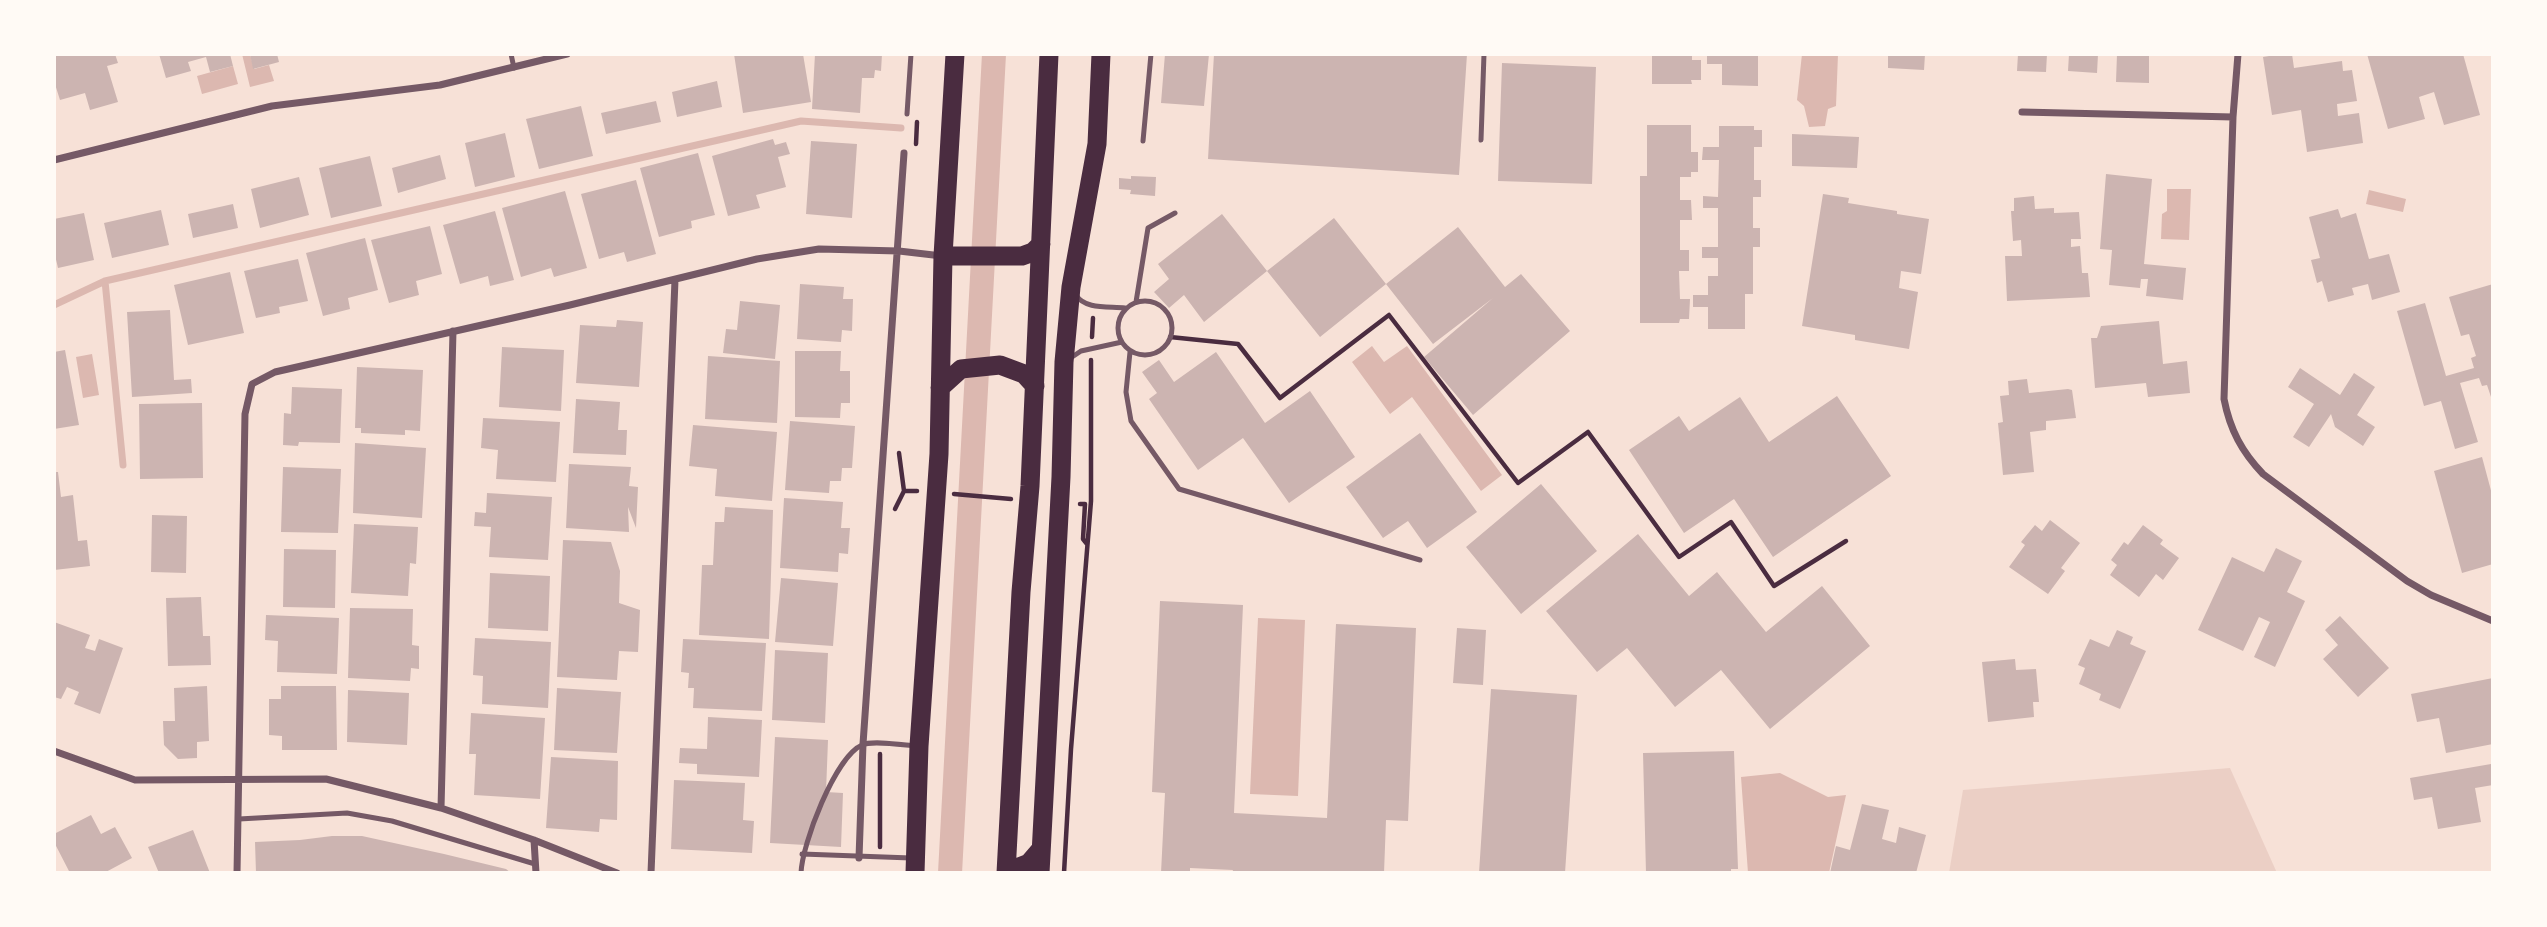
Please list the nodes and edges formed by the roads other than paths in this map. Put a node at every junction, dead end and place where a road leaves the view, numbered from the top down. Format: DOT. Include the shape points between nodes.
graph roads {
  1 [pos="510,54"];
  2 [pos="567,54"];
  3 [pos="911,54"];
  4 [pos="955,54"];
  5 [pos="1049,54"];
  6 [pos="1101,54"];
  7 [pos="1151,54"];
  8 [pos="1484,54"];
  9 [pos="2238,54"];
  10 [pos="514,68"];
  11 [pos="2022,112"];
  12 [pos="907,114"];
  13 [pos="2232,117"];
  14 [pos="1481,140"];
  15 [pos="1143,141"];
  16 [pos="904,153"];
  17 [pos="54,160"];
  18 [pos="1175,213"];
  19 [pos="1041,244"];
  20 [pos="898,251"];
  21 [pos="943,256"];
  22 [pos="675,280"];
  23 [pos="1071,287"];
  24 [pos="1136,302"];
  25 [pos="1125,308"];
  26 [pos="453,331"];
  27 [pos="1122,342"];
  28 [pos="1130,352"];
  29 [pos="1064,362"];
  30 [pos="1035,386"];
  31 [pos="940,388"];
  32 [pos="1420,560"];
  33 [pos="2493,621"];
  34 [pos="863,744"];
  35 [pos="919,746"];
  36 [pos="54,751"];
  37 [pos="240,781"];
  38 [pos="440,808"];
  39 [pos="239,819"];
  40 [pos="534,840"];
  41 [pos="1041,849"];
  42 [pos="802,854"];
  43 [pos="859,858"];
  44 [pos="915,865"];
  45 [pos="536,868"];
  46 [pos="1006,872"];
  47 [pos="237,873"];
  48 [pos="617,873"];
  49 [pos="651,873"];
  50 [pos="801,873"];
  51 [pos="1040,873"];
  1 -- 10 [label="lane"];
  2 -- 10 [label="street"];
  3 -- 12 [label="lane"];
  4 -- 21 [label="highway"];
  5 -- 19 [label="highway"];
  6 -- 23 [label="highway" via="1097,144"];
  7 -- 15 [label="lane"];
  8 -- 14 [label="lane"];
  9 -- 13 [label="street"];
  10 -- 17 [label="street" via="440,85 272,106"];
  11 -- 13 [label="street"];
  13 -- 33 [label="street" via="2224,399 2236,439 2263,474 2407,580"];
  16 -- 20 [label="street"];
  18 -- 24 [label="lane" via="1148,229"];
  19 -- 21 [label="highway" via="1022,256"];
  19 -- 30 [label="highway"];
  20 -- 21 [label="street"];
  20 -- 22 [label="street" via="819,248"];
  20 -- 34 [label="street"];
  21 -- 31 [label="highway"];
  22 -- 26 [label="street"];
  22 -- 49 [label="street"];
  23 -- 25 [label="lane" via="1079,300 1094,306"];
  23 -- 29 [label="highway"];
  24 -- 25 [label="lane"];
  24 -- 28 [label="lane" via="1159,304 1172,325 1164,347 1143,356"];
  25 -- 27 [label="lane" via="1119,318"];
  26 -- 37 [label="street" via="275,372 252,384 245,414"];
  26 -- 38 [label="street"];
  27 -- 28 [label="lane"];
  27 -- 29 [label="lane" via="1081,351"];
  28 -- 32 [label="lane" via="1126,392 1131,421 1178,489"];
  29 -- 41 [label="highway"];
  30 -- 31 [label="highway" via="1024,374 1000,365 961,369"];
  30 -- 46 [label="highway"];
  31 -- 35 [label="highway"];
  34 -- 35 [label="lane"];
  34 -- 42 [label="lane" via="839,768"];
  34 -- 43 [label="street"];
  35 -- 44 [label="highway"];
  36 -- 37 [label="street" via="135,780"];
  37 -- 38 [label="street" via="326,779"];
  37 -- 39 [label="street"];
  38 -- 40 [label="street"];
  39 -- 45 [label="lane" via="347,813 392,821"];
  39 -- 47 [label="street"];
  40 -- 45 [label="street"];
  40 -- 48 [label="street"];
  41 -- 46 [label="highway" via="1029,863"];
  41 -- 51 [label="highway"];
  42 -- 43 [label="lane"];
  42 -- 50 [label="lane"];
  43 -- 44 [label="lane"];
}
